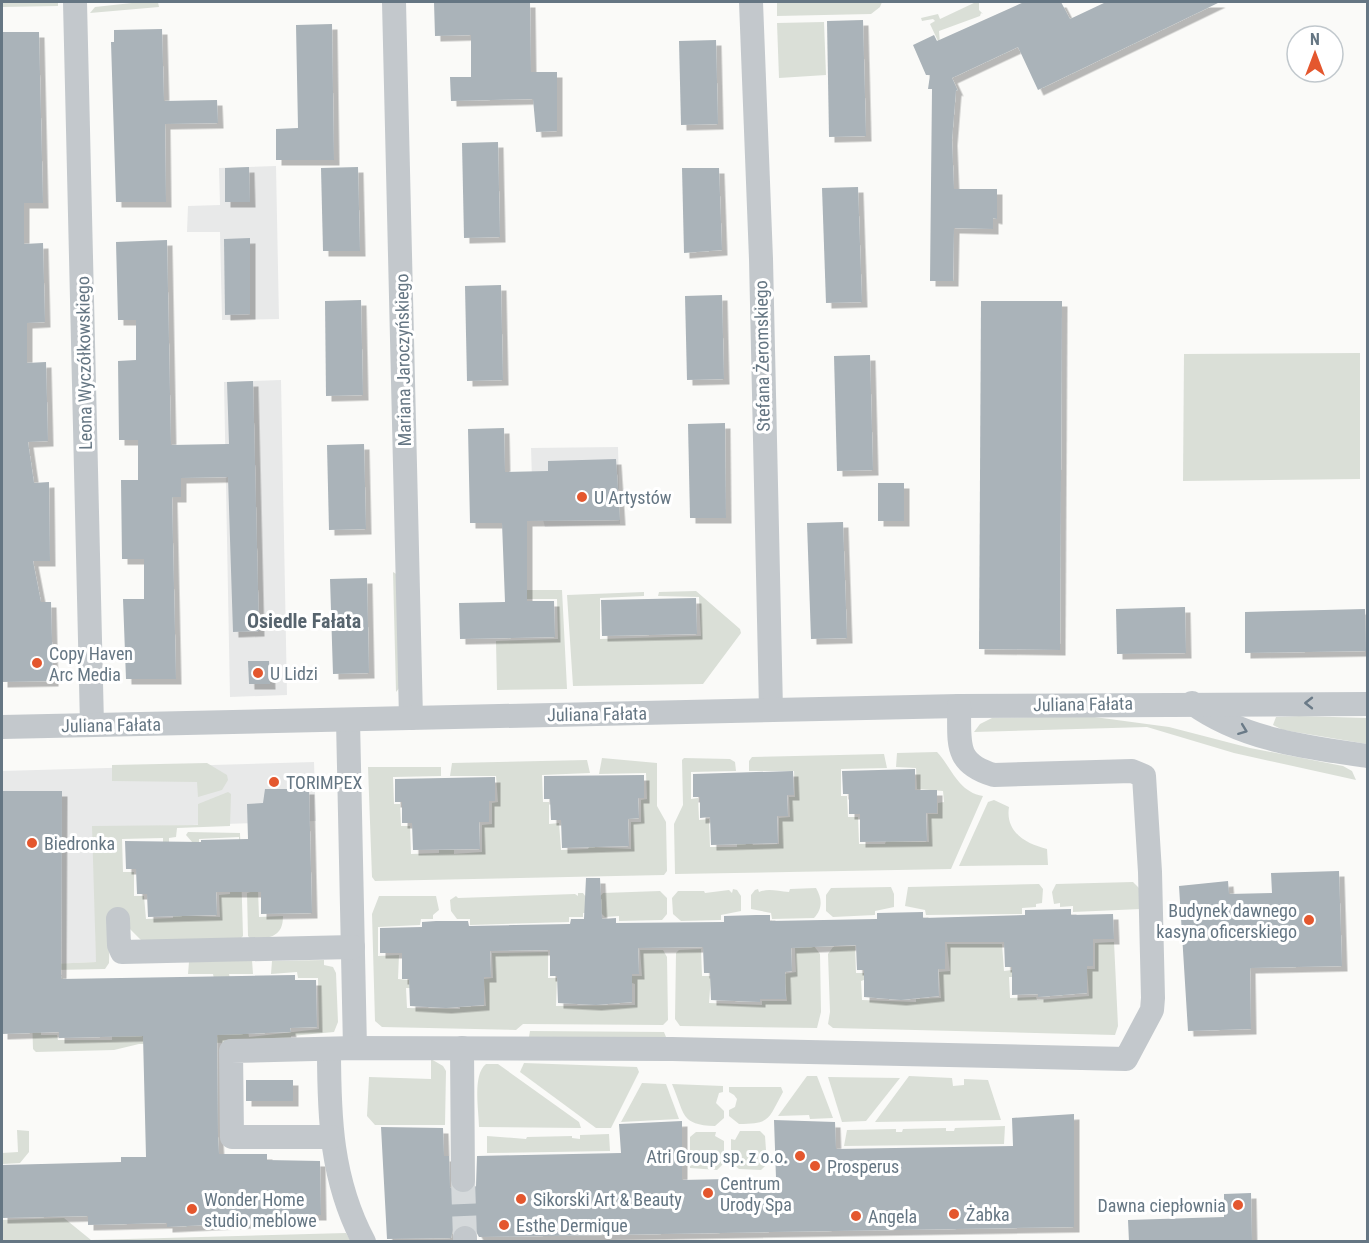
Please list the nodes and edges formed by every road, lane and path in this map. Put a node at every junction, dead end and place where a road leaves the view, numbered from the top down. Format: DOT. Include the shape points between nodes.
graph roads {
  1 [pos="75,2"];
  2 [pos="394,2"];
  3 [pos="751,2"];
  4 [pos="1192,703"];
  5 [pos="1368,704"];
  6 [pos="959,706"];
  7 [pos="771,710"];
  8 [pos="411,718"];
  9 [pos="348,720"];
  10 [pos="92,725"];
  11 [pos="2,728"];
  12 [pos="1368,756"];
  13 [pos="118,919"];
  14 [pos="353,947"];
  15 [pos="355,1047"];
  16 [pos="462,1047"];
  17 [pos="329,1049"];
  18 [pos="331,1137"];
  19 [pos="463,1180"];
  20 [pos="364,1242"];
  1 -- 10 [label="street, Leona Wyczółkowskiego"];
  2 -- 8 [label="street, Mariana Jaroczyńskiego"];
  3 -- 7 [label="street, Stefana Żeromskiego"];
  5 -- 4 [label="street, Juliana Fałata, one-way"];
  4 -- 6 [label="street, Juliana Fałata"];
  4 -- 12 [label="street, one-way" via="1254,735"];
  6 -- 7 [label="street, Juliana Fałata"];
  6 -- 16 [label="street" via="960,748 969,764 979,771 994,775 1132,771 1144,776 1153,998 1149,1017 1126,1059"];
  7 -- 8 [label="street, Juliana Fałata"];
  8 -- 9 [label="street, Juliana Fałata"];
  9 -- 10 [label="street, Juliana Fałata"];
  9 -- 14 [label="street"];
  10 -- 11 [label="street, Juliana Fałata"];
  13 -- 14 [label="street" via="122,952"];
  14 -- 15 [label="street"];
  15 -- 16 [label="street"];
  15 -- 17 [label="street"];
  16 -- 19 [label="street"];
  17 -- 18 [label="street"];
  17 -- 18 [label="street" via="231,1051 232,1137"];
  18 -- 20 [label="street" via="341,1188"];
}
